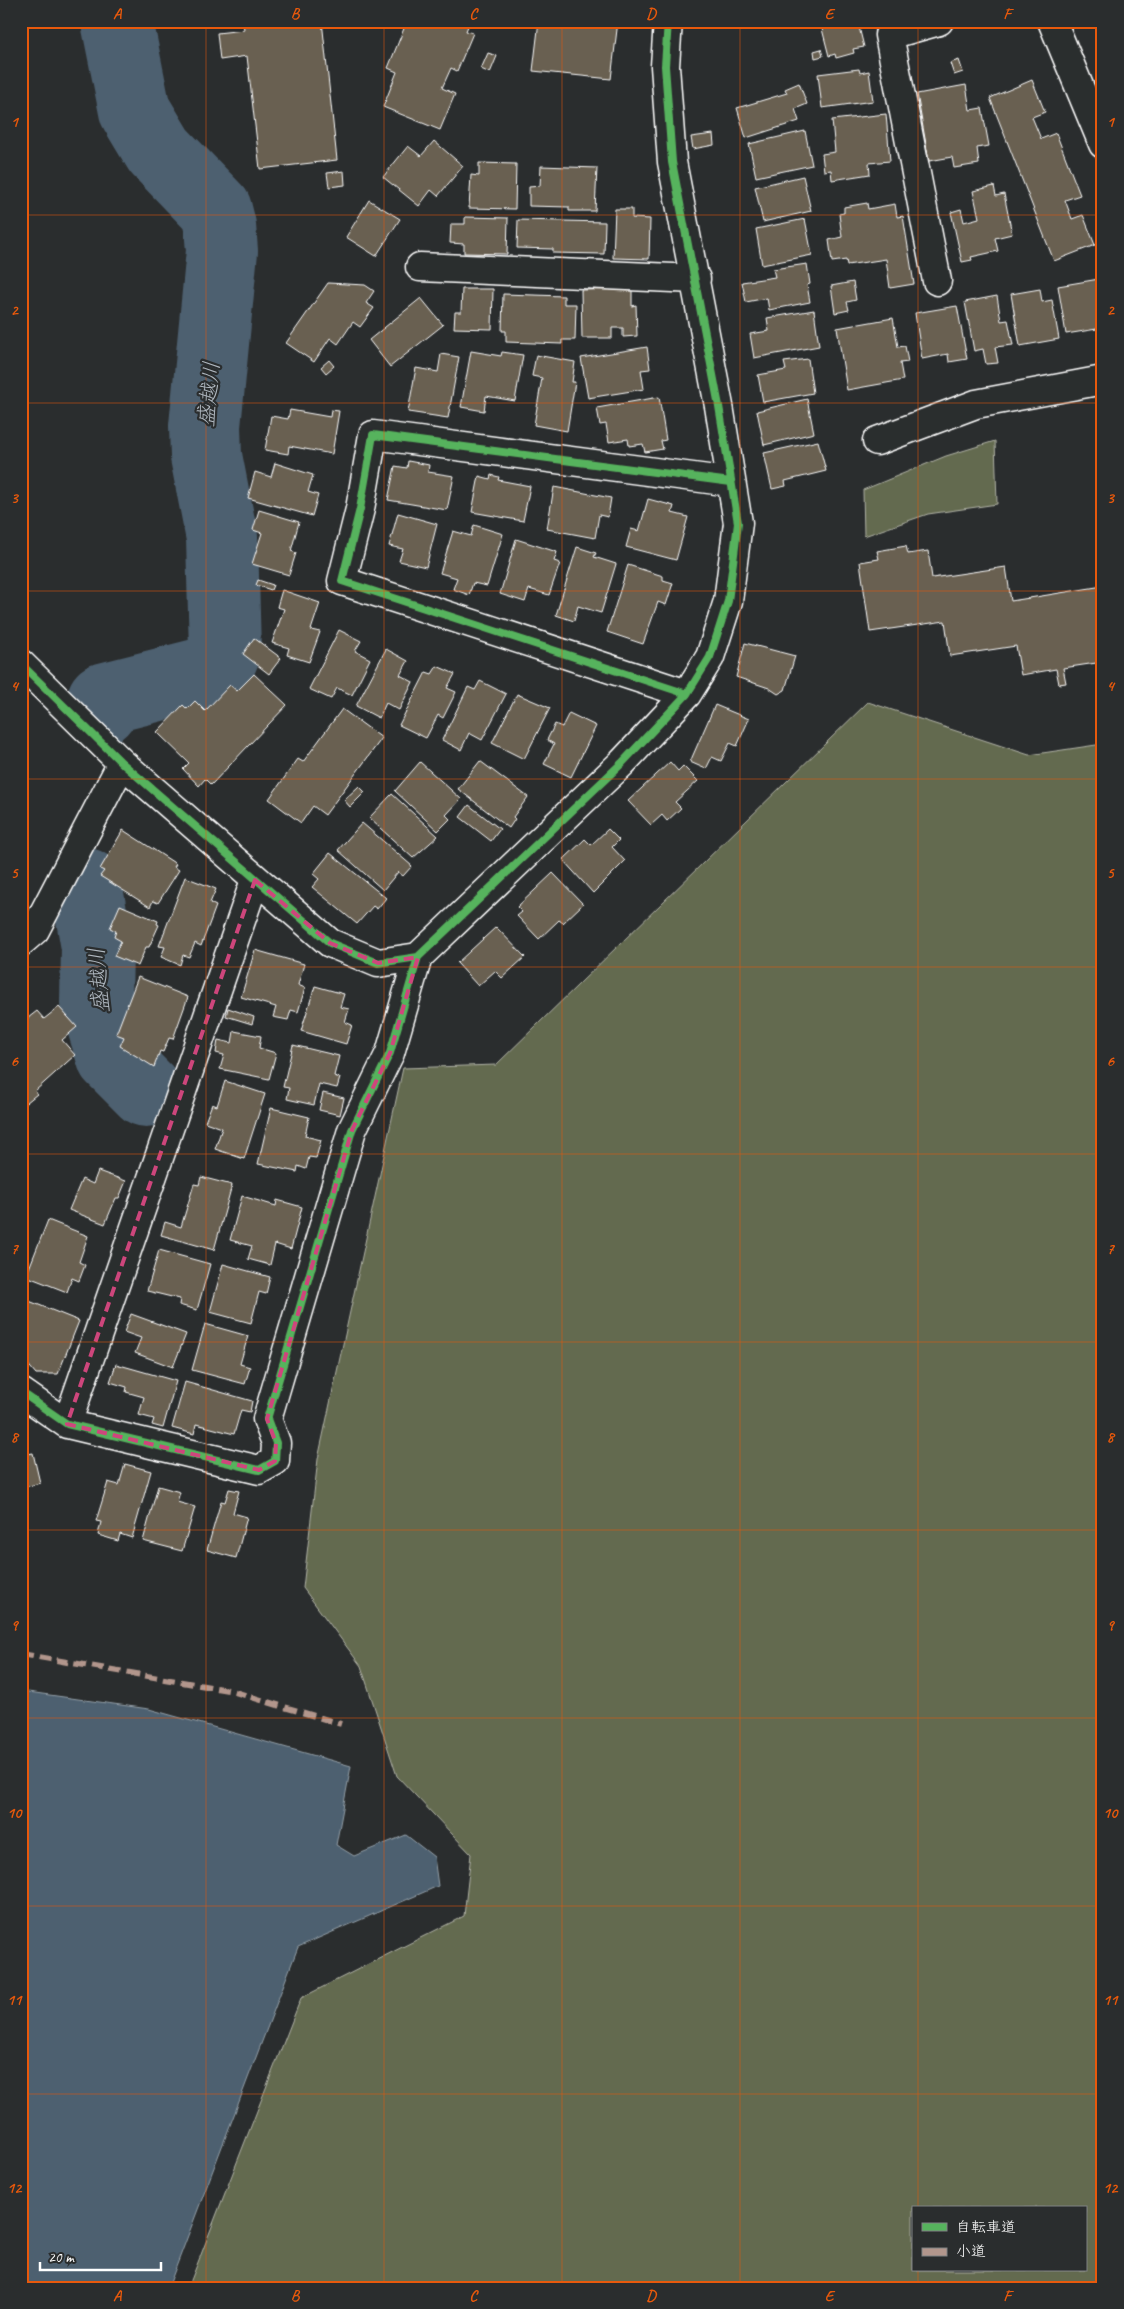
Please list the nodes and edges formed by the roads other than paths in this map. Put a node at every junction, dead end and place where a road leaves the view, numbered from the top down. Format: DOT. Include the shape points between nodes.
graph roads {
  1 [pos="668,21"];
  2 [pos="939,21"];
  3 [pos="1052,21"];
  4 [pos="1103,144"];
  5 [pos="420,267"];
  6 [pos="696,279"];
  7 [pos="937,281"];
  8 [pos="1103,380"];
  9 [pos="877,441"];
  10 [pos="731,482"];
  11 [pos="21,664"];
  12 [pos="687,694"];
  13 [pos="122,762"];
  14 [pos="254,880"];
  15 [pos="21,942"];
  16 [pos="418,957"];
  17 [pos="21,1392"];
  18 [pos="66,1424"];
  1 -- 6 [label="street" via="665,66 672,162"];
  2 -- 7 [label="street" via="889,35"];
  3 -- 4 [label="street"];
  5 -- 6 [label="street"];
  6 -- 10 [label="street"];
  8 -- 9 [label="street" via="976,404"];
  10 -- 12 [label="street" via="738,523 728,601 710,657"];
  10 -- 12 [label="street" via="373,435 360,509 342,581"];
  11 -- 13 [label="street"];
  12 -- 16 [label="street" via="622,763"];
  13 -- 14 [label="street"];
  13 -- 15 [label="street" via="34,930"];
  14 -- 16 [label="street" via="330,943 378,963"];
  14 -- 18 [label="street"];
  16 -- 18 [label="street" via="390,1053 352,1130 267,1419 276,1443 275,1461 259,1470"];
  17 -- 18 [label="street"];
}
